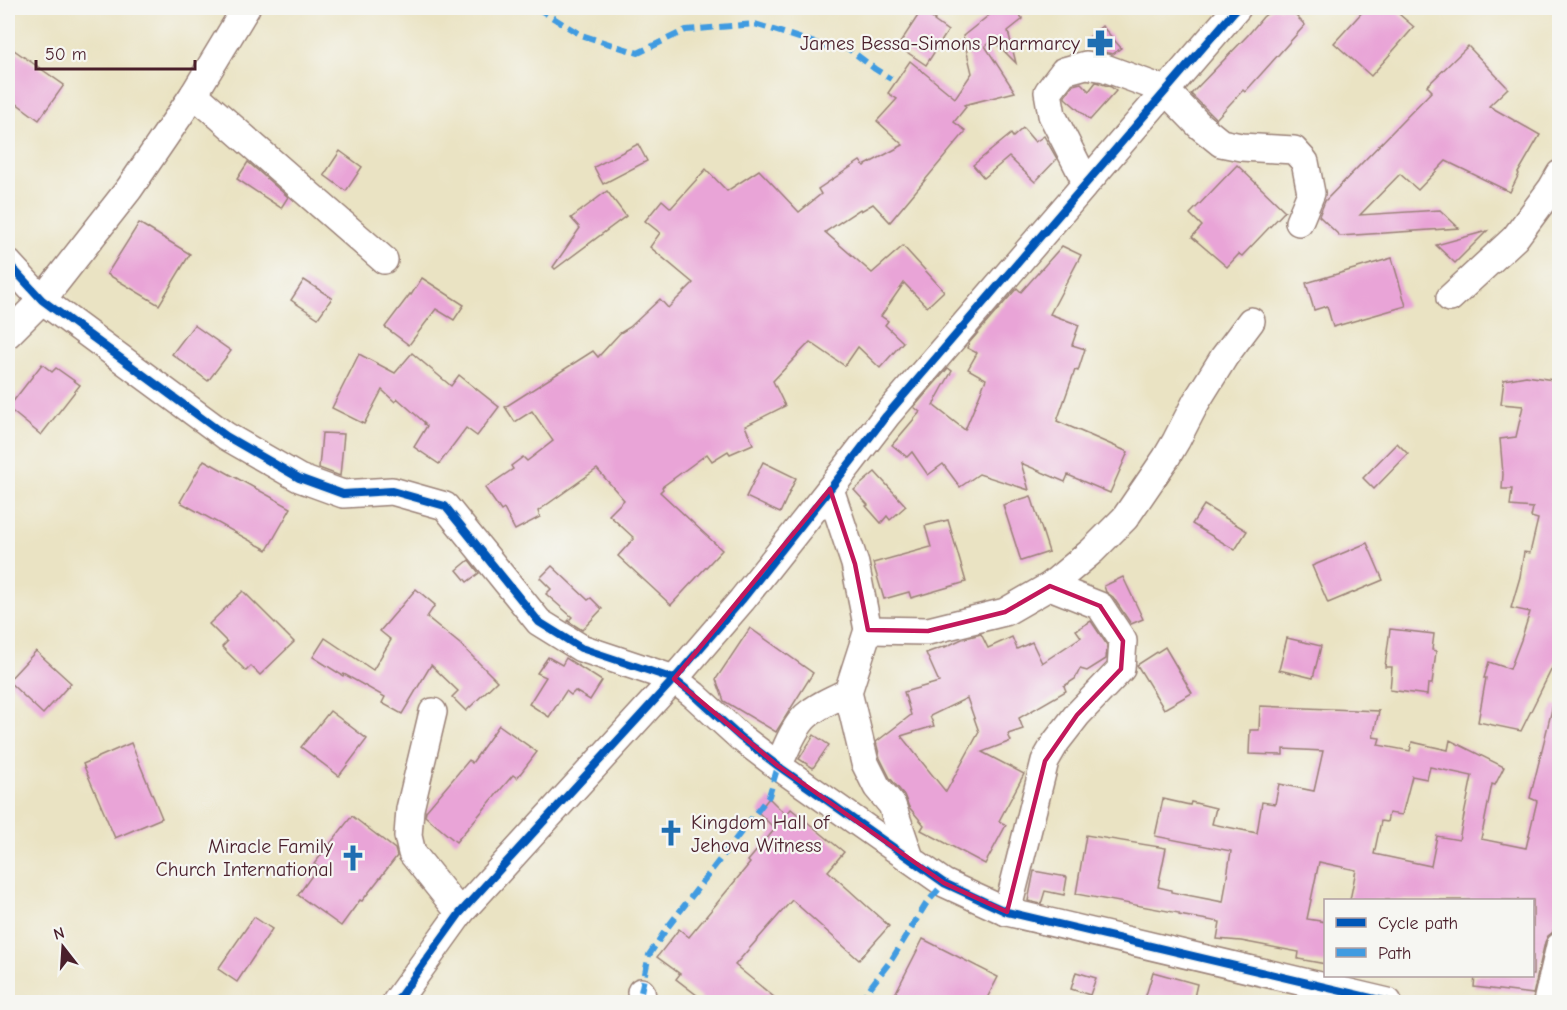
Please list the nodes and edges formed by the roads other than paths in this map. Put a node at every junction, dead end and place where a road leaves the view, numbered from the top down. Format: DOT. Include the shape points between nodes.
graph roads {
  1 [pos="246,8"];
  2 [pos="1237,8"];
  3 [pos="1165,90"];
  4 [pos="194,94"];
  5 [pos="1560,174"];
  6 [pos="1086,182"];
  7 [pos="1299,222"];
  8 [pos="384,260"];
  9 [pos="8,263"];
  10 [pos="1450,298"];
  11 [pos="42,300"];
  12 [pos="1251,321"];
  13 [pos="8,334"];
  14 [pos="830,489"];
  15 [pos="1050,586"];
  16 [pos="868,630"];
  17 [pos="674,679"];
  18 [pos="848,692"];
  19 [pos="433,712"];
  20 [pos="778,766"];
  21 [pos="910,858"];
  22 [pos="1007,912"];
  23 [pos="460,913"];
  24 [pos="1560,946"];
  25 [pos="396,1002"];
  26 [pos="1388,1002"];
  27 [pos="1546,1002"];
  1 -- 4 [label="street"];
  2 -- 3 [label="street"];
  3 -- 6 [label="street"];
  3 -- 6 [label="street" via="1105,68 1086,66 1064,71 1048,92 1052,115"];
  3 -- 7 [label="street" via="1221,143 1294,150 1305,162 1311,193"];
  4 -- 8 [label="street"];
  4 -- 11 [label="street" via="129,189"];
  5 -- 10 [label="street" via="1515,238"];
  6 -- 14 [label="street" via="886,416"];
  9 -- 11 [label="street"];
  11 -- 13 [label="street"];
  11 -- 17 [label="street" via="226,436 299,478 343,494 392,491 445,506 539,622 581,648"];
  12 -- 15 [label="street" via="1224,357 1171,450 1125,518"];
  14 -- 16 [label="street" via="855,564"];
  14 -- 17 [label="street"];
  15 -- 16 [label="street" via="1005,612 928,632"];
  15 -- 22 [label="street" via="1100,606 1123,641 1121,669 1077,715 1045,761"];
  16 -- 18 [label="street"];
  17 -- 20 [label="street"];
  17 -- 23 [label="street"];
  18 -- 20 [label="street" via="806,716"];
  18 -- 21 [label="street" via="865,763 892,805"];
  19 -- 23 [label="street" via="410,809 408,836 412,853"];
  20 -- 21 [label="street"];
  21 -- 22 [label="street" via="944,884"];
  22 -- 26 [label="street"];
  23 -- 25 [label="street"];
  24 -- 27 [label="street"];
}
